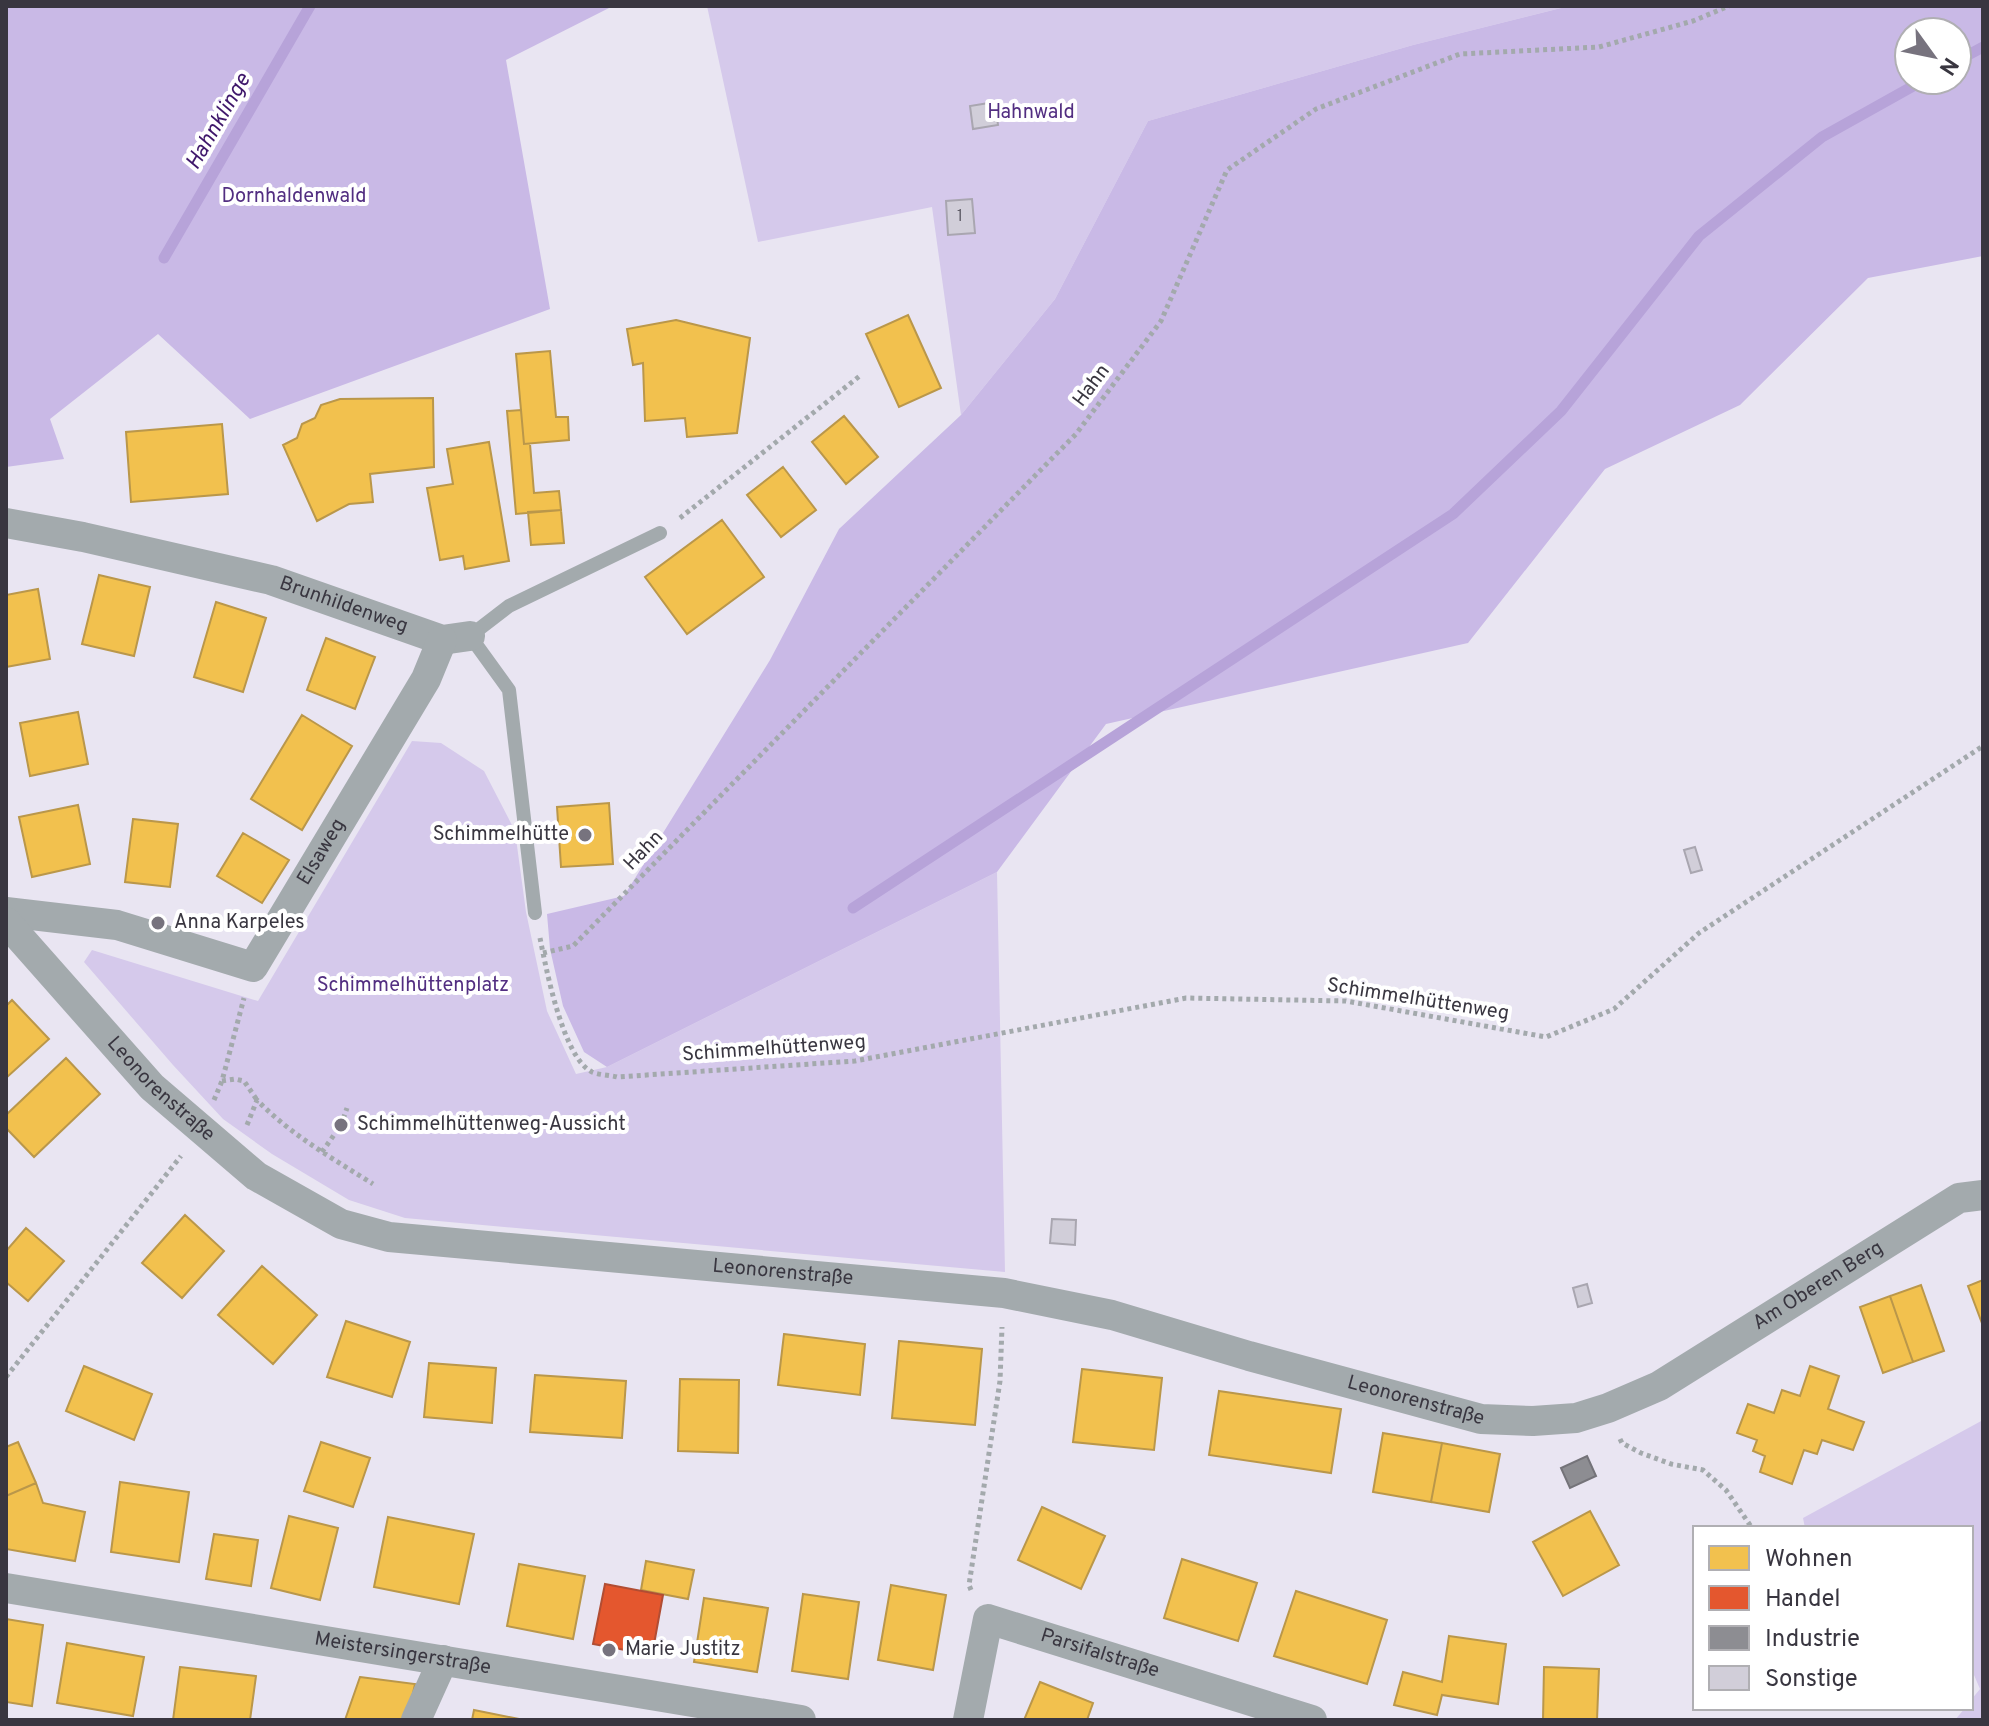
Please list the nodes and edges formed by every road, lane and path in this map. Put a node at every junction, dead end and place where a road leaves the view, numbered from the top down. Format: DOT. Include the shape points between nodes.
graph roads {
  1 [pos="1729,6"];
  2 [pos="861,375"];
  3 [pos="6,523"];
  4 [pos="660,533"];
  5 [pos="456,638"];
  6 [pos="1983,746"];
  7 [pos="6,912"];
  8 [pos="535,913"];
  9 [pos="6,922"];
  10 [pos="543,953"];
  11 [pos="253,967"];
  12 [pos="222,1081"];
  13 [pos="257,1100"];
  14 [pos="347,1108"];
  15 [pos="202,1131"];
  16 [pos="244,1134"];
  17 [pos="322,1152"];
  18 [pos="181,1157"];
  19 [pos="373,1184"];
  20 [pos="1983,1195"];
  21 [pos="1004,1293"];
  22 [pos="6,1377"];
  23 [pos="1659,1386"];
  24 [pos="1608,1408"];
  25 [pos="1751,1526"];
  26 [pos="6,1588"];
  27 [pos="988,1619"];
  28 [pos="443,1660"];
  29 [pos="416,1720"];
  30 [pos="801,1720"];
  31 [pos="968,1720"];
  32 [pos="1312,1720"];
  1 -- 10 [label="path, Hahn" via="1599,47 1460,54 1316,109 1227,170 1161,321 1076,434 573,946"];
  2 -- 4 [label="path"];
  3 -- 5 [label="street, Brunhildenweg" via="271,580"];
  4 -- 5 [label="lane" via="509,606"];
  5 -- 8 [label="lane" via="509,690"];
  5 -- 11 [label="street, Elsaweg" via="426,679"];
  6 -- 10 [label="path, Schimmelhüttenweg" via="1699,933 1614,1009 1546,1037 1346,1001 1186,998 855,1061 617,1077 591,1072 578,1058 555,1010"];
  7 -- 11 [label="street" via="117,925"];
  8 -- 10 [label="path"];
  9 -- 15 [label="street, Leonorenstraße" via="152,1087"];
  11 -- 12 [label="path"];
  12 -- 13 [label="path" via="244,1081"];
  12 -- 15 [label="path"];
  13 -- 16 [label="path"];
  13 -- 17 [label="path" via="278,1122"];
  14 -- 17 [label="path"];
  15 -- 21 [label="street, Leonorenstraße" via="256,1176 341,1224 389,1237"];
  17 -- 19 [label="path"];
  18 -- 22 [label="path"];
  20 -- 23 [label="street, Am Oberen Berg" via="1959,1198"];
  21 -- 24 [label="street, Leonorenstraße" via="1112,1315 1481,1419 1576,1418"];
  21 -- 27 [label="path" via="1000,1381 969,1585"];
  23 -- 24 [label="street, Leonorenstraße"];
  24 -- 25 [label="path" via="1622,1443 1671,1464 1703,1470 1726,1490"];
  26 -- 28 [label="street, Meistersingerstraße"];
  27 -- 31 [label="street"];
  27 -- 32 [label="street, Parsifalstraße"];
  28 -- 29 [label="street"];
  28 -- 30 [label="street, Meistersingerstraße"];
}
